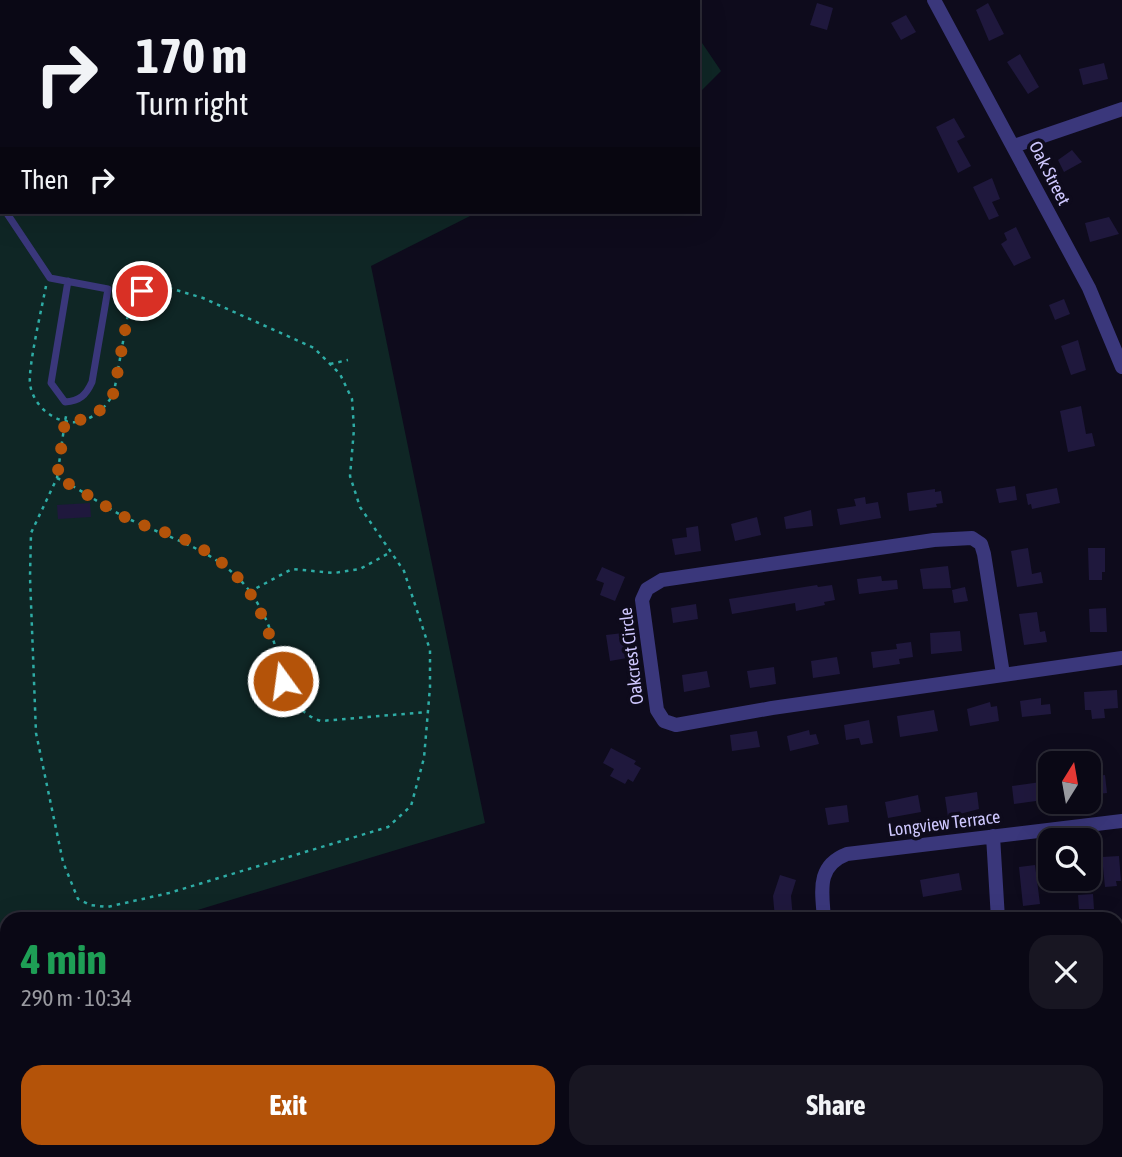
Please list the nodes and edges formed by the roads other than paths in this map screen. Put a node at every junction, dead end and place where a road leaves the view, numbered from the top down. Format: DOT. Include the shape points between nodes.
graph roads {
  1 [pos="934,0"];
  2 [pos="1122,109"];
  3 [pos="1014,146"];
  4 [pos="7,214"];
  5 [pos="68,281"];
  6 [pos="1122,367"];
  7 [pos="1122,658"];
  8 [pos="1003,674"];
  9 [pos="1122,821"];
  10 [pos="993,836"];
  11 [pos="823,912"];
  12 [pos="998,912"];
  1 -- 3 [label="street, Oak Street"];
  2 -- 3 [label="street"];
  3 -- 6 [label="street, Oak Street" via="1089,288"];
  4 -- 5 [label="lane" via="50,278"];
  5 -- 5 [label="lane" via="51,383 65,402 87,394 92,382 108,289"];
  7 -- 8 [label="street, Oakcrest Circle"];
  8 -- 8 [label="street, Oakcrest Circle" via="676,725 664,721 657,710 642,600 647,589 662,580 972,538 985,554"];
  9 -- 10 [label="street, Longview Terrace"];
  10 -- 11 [label="street, Longview Terrace" via="836,859 821,879"];
  10 -- 12 [label="street"];
}
